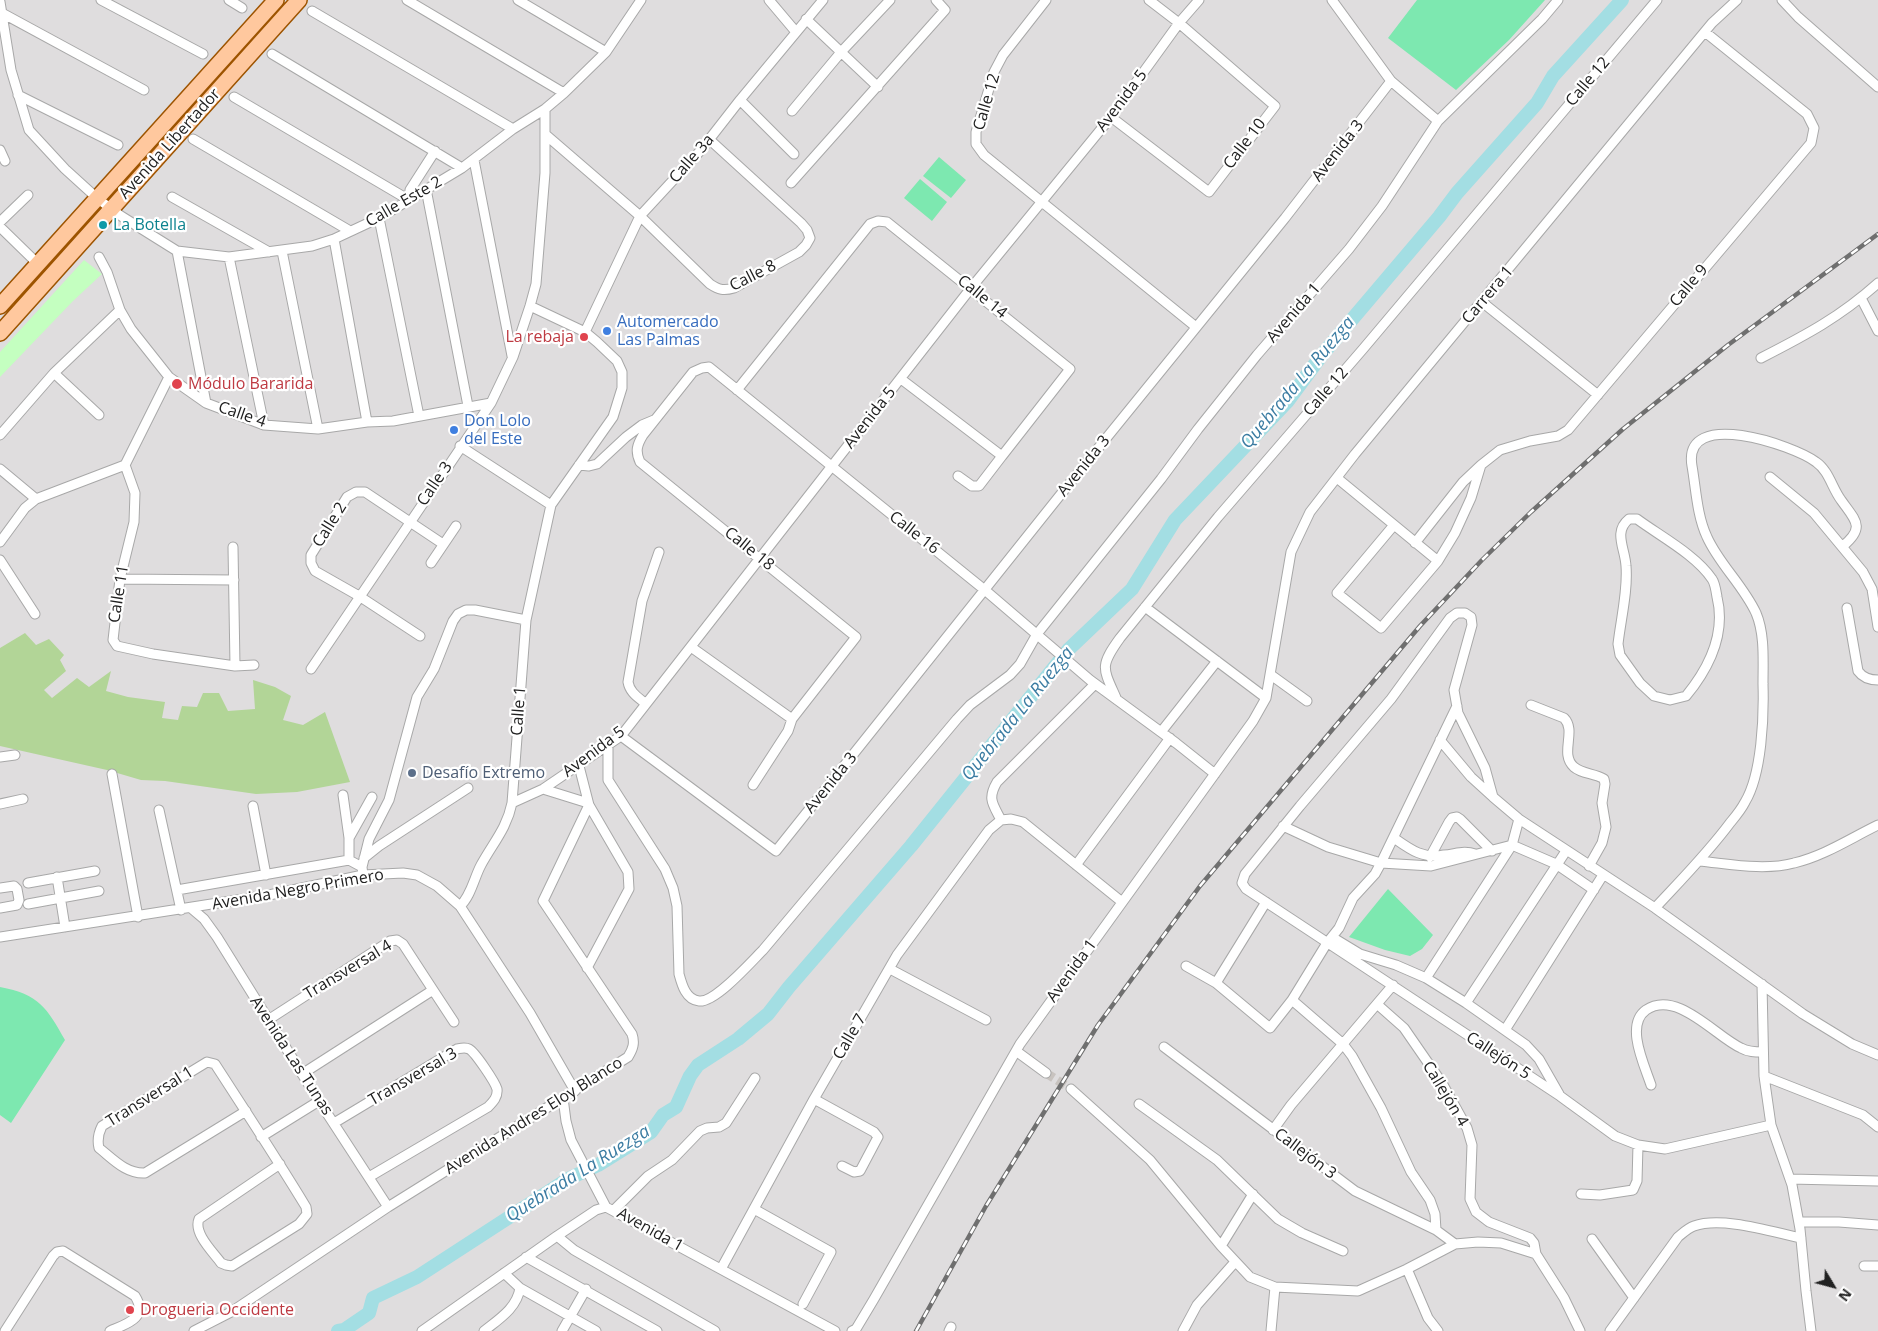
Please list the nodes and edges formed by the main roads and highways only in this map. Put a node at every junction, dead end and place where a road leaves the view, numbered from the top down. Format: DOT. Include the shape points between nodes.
graph roads {
  1 [pos="276,0"];
  2 [pos="299,0"];
  3 [pos="0,306"];
  4 [pos="0,334"];
  1 -- 3 [label="main road, Avenida Libertador"];
  2 -- 4 [label="main road, Avenida Libertador"];
}
